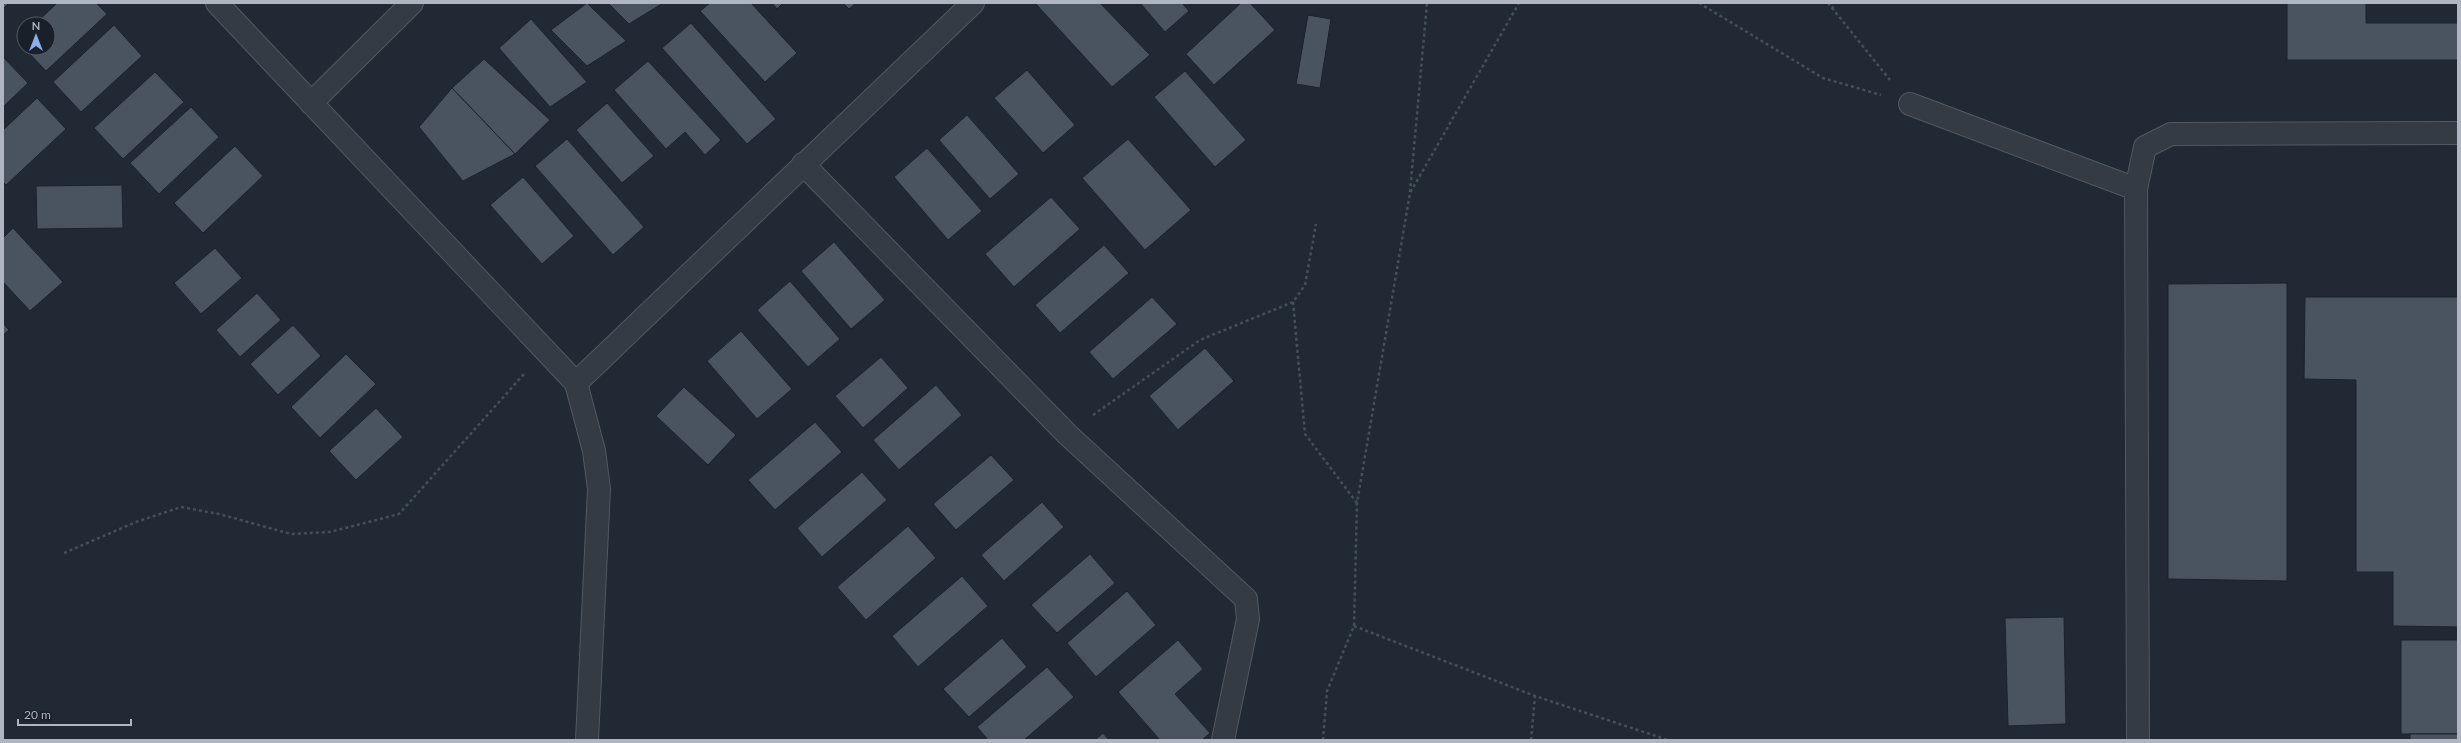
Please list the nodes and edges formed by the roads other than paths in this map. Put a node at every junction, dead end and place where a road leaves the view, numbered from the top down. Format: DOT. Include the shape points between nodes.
graph roads {
  1 [pos="217,3"];
  2 [pos="412,3"];
  3 [pos="972,3"];
  4 [pos="311,103"];
  5 [pos="1910,104"];
  6 [pos="2458,133"];
  7 [pos="802,164"];
  8 [pos="2136,189"];
  9 [pos="576,383"];
  10 [pos="587,740"];
  11 [pos="1223,740"];
  12 [pos="2138,740"];
  1 -- 4 [label="street"];
  2 -- 4 [label="street"];
  3 -- 7 [label="street"];
  4 -- 9 [label="street"];
  5 -- 8 [label="street"];
  6 -- 8 [label="street" via="2171,134 2146,147"];
  7 -- 9 [label="street"];
  7 -- 11 [label="street" via="1067,434 1246,599 1248,619"];
  8 -- 12 [label="street"];
  9 -- 10 [label="street" via="594,451 599,489"];
}
